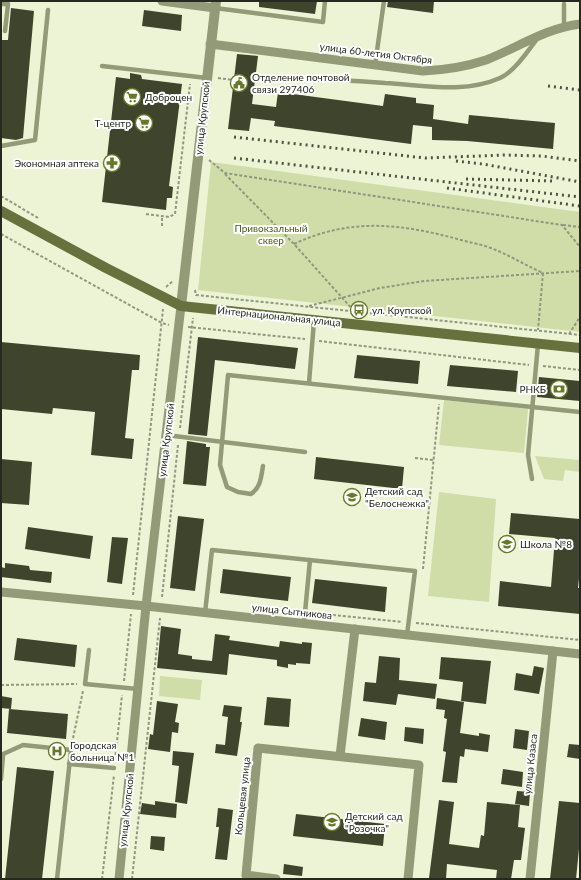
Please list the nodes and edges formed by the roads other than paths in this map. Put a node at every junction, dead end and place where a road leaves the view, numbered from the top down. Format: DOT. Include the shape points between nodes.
graph roads {
  1 [pos="162,1"];
  2 [pos="325,1"];
  3 [pos="384,1"];
  4 [pos="1,4"];
  5 [pos="216,4"];
  6 [pos="564,4"];
  7 [pos="48,10"];
  8 [pos="580,24"];
  9 [pos="564,27"];
  10 [pos="5,31"];
  11 [pos="538,37"];
  12 [pos="210,44"];
  13 [pos="375,65"];
  14 [pos="102,66"];
  15 [pos="207,78"];
  16 [pos="276,79"];
  17 [pos="1,146"];
  18 [pos="1,211"];
  19 [pos="182,306"];
  20 [pos="315,320"];
  21 [pos="538,344"];
  22 [pos="580,348"];
  23 [pos="309,383"];
  24 [pos="531,406"];
  25 [pos="580,412"];
  26 [pos="166,435"];
  27 [pos="222,441"];
  28 [pos="305,452"];
  29 [pos="263,466"];
  30 [pos="532,480"];
  31 [pos="310,560"];
  32 [pos="1,592"];
  33 [pos="146,606"];
  34 [pos="204,613"];
  35 [pos="304,623"];
  36 [pos="355,629"];
  37 [pos="407,635"];
  38 [pos="89,650"];
  39 [pos="554,651"];
  40 [pos="580,654"];
  41 [pos="138,689"];
  42 [pos="2,756"];
  43 [pos="340,756"];
  44 [pos="69,764"];
  45 [pos="114,768"];
  46 [pos="1,779"];
  47 [pos="57,879"];
  48 [pos="119,879"];
  49 [pos="276,879"];
  50 [pos="408,879"];
  51 [pos="530,879"];
  1 -- 5 [label="street"];
  2 -- 5 [label="lane" via="323,22"];
  3 -- 13 [label="lane"];
  4 -- 10 [label="lane" via="8,4"];
  5 -- 12 [label="street, улица Крупской"];
  6 -- 9 [label="lane"];
  7 -- 17 [label="lane" via="35,140"];
  8 -- 9 [label="street, улица 60-летия Октября"];
  9 -- 11 [label="street, улица 60-летия Октября"];
  11 -- 13 [label="street, улица 60-летия Октября" via="486,60 449,70 423,72"];
  11 -- 16 [label="lane" via="521,60 501,78 472,87 430,87 327,79"];
  12 -- 13 [label="street, улица 60-летия Октября"];
  12 -- 15 [label="street, улица Крупской"];
  14 -- 15 [label="lane"];
  15 -- 19 [label="street, улица Крупской"];
  18 -- 19 [label="main road, Интернациональная улица"];
  19 -- 20 [label="main road, Интернациональная улица"];
  19 -- 26 [label="street, улица Крупской"];
  20 -- 21 [label="main road, Интернациональная улица"];
  20 -- 23 [label="lane"];
  21 -- 22 [label="main road, Интернациональная улица"];
  21 -- 24 [label="lane"];
  23 -- 24 [label="lane"];
  23 -- 27 [label="lane" via="228,375"];
  24 -- 25 [label="lane"];
  24 -- 30 [label="lane" via="528,456"];
  26 -- 27 [label="lane"];
  26 -- 33 [label="street, улица Крупской"];
  27 -- 28 [label="lane"];
  27 -- 29 [label="lane" via="220,465 226,487 251,494 261,481"];
  31 -- 34 [label="lane" via="212,550"];
  31 -- 35 [label="lane"];
  31 -- 37 [label="lane" via="416,570"];
  32 -- 33 [label="street, улица Сытникова"];
  33 -- 34 [label="street, улица Сытникова"];
  33 -- 41 [label="street, улица Крупской"];
  34 -- 35 [label="street, улица Сытникова"];
  35 -- 36 [label="street, улица Сытникова"];
  36 -- 37 [label="street, улица Сытникова"];
  36 -- 43 [label="street"];
  37 -- 39 [label="street, улица Сытникова"];
  38 -- 41 [label="lane" via="85,684"];
  39 -- 40 [label="street, улица Сытникова"];
  39 -- 51 [label="street, улица Казаса"];
  41 -- 48 [label="street, улица Крупской"];
  42 -- 44 [label="lane" via="23,745 71,750"];
  42 -- 46 [label="lane"];
  43 -- 49 [label="street, Кольцевая улица" via="258,748 246,875"];
  43 -- 50 [label="street, Кольцевая улица" via="419,765"];
  44 -- 45 [label="lane"];
  44 -- 47 [label="lane"];
}
